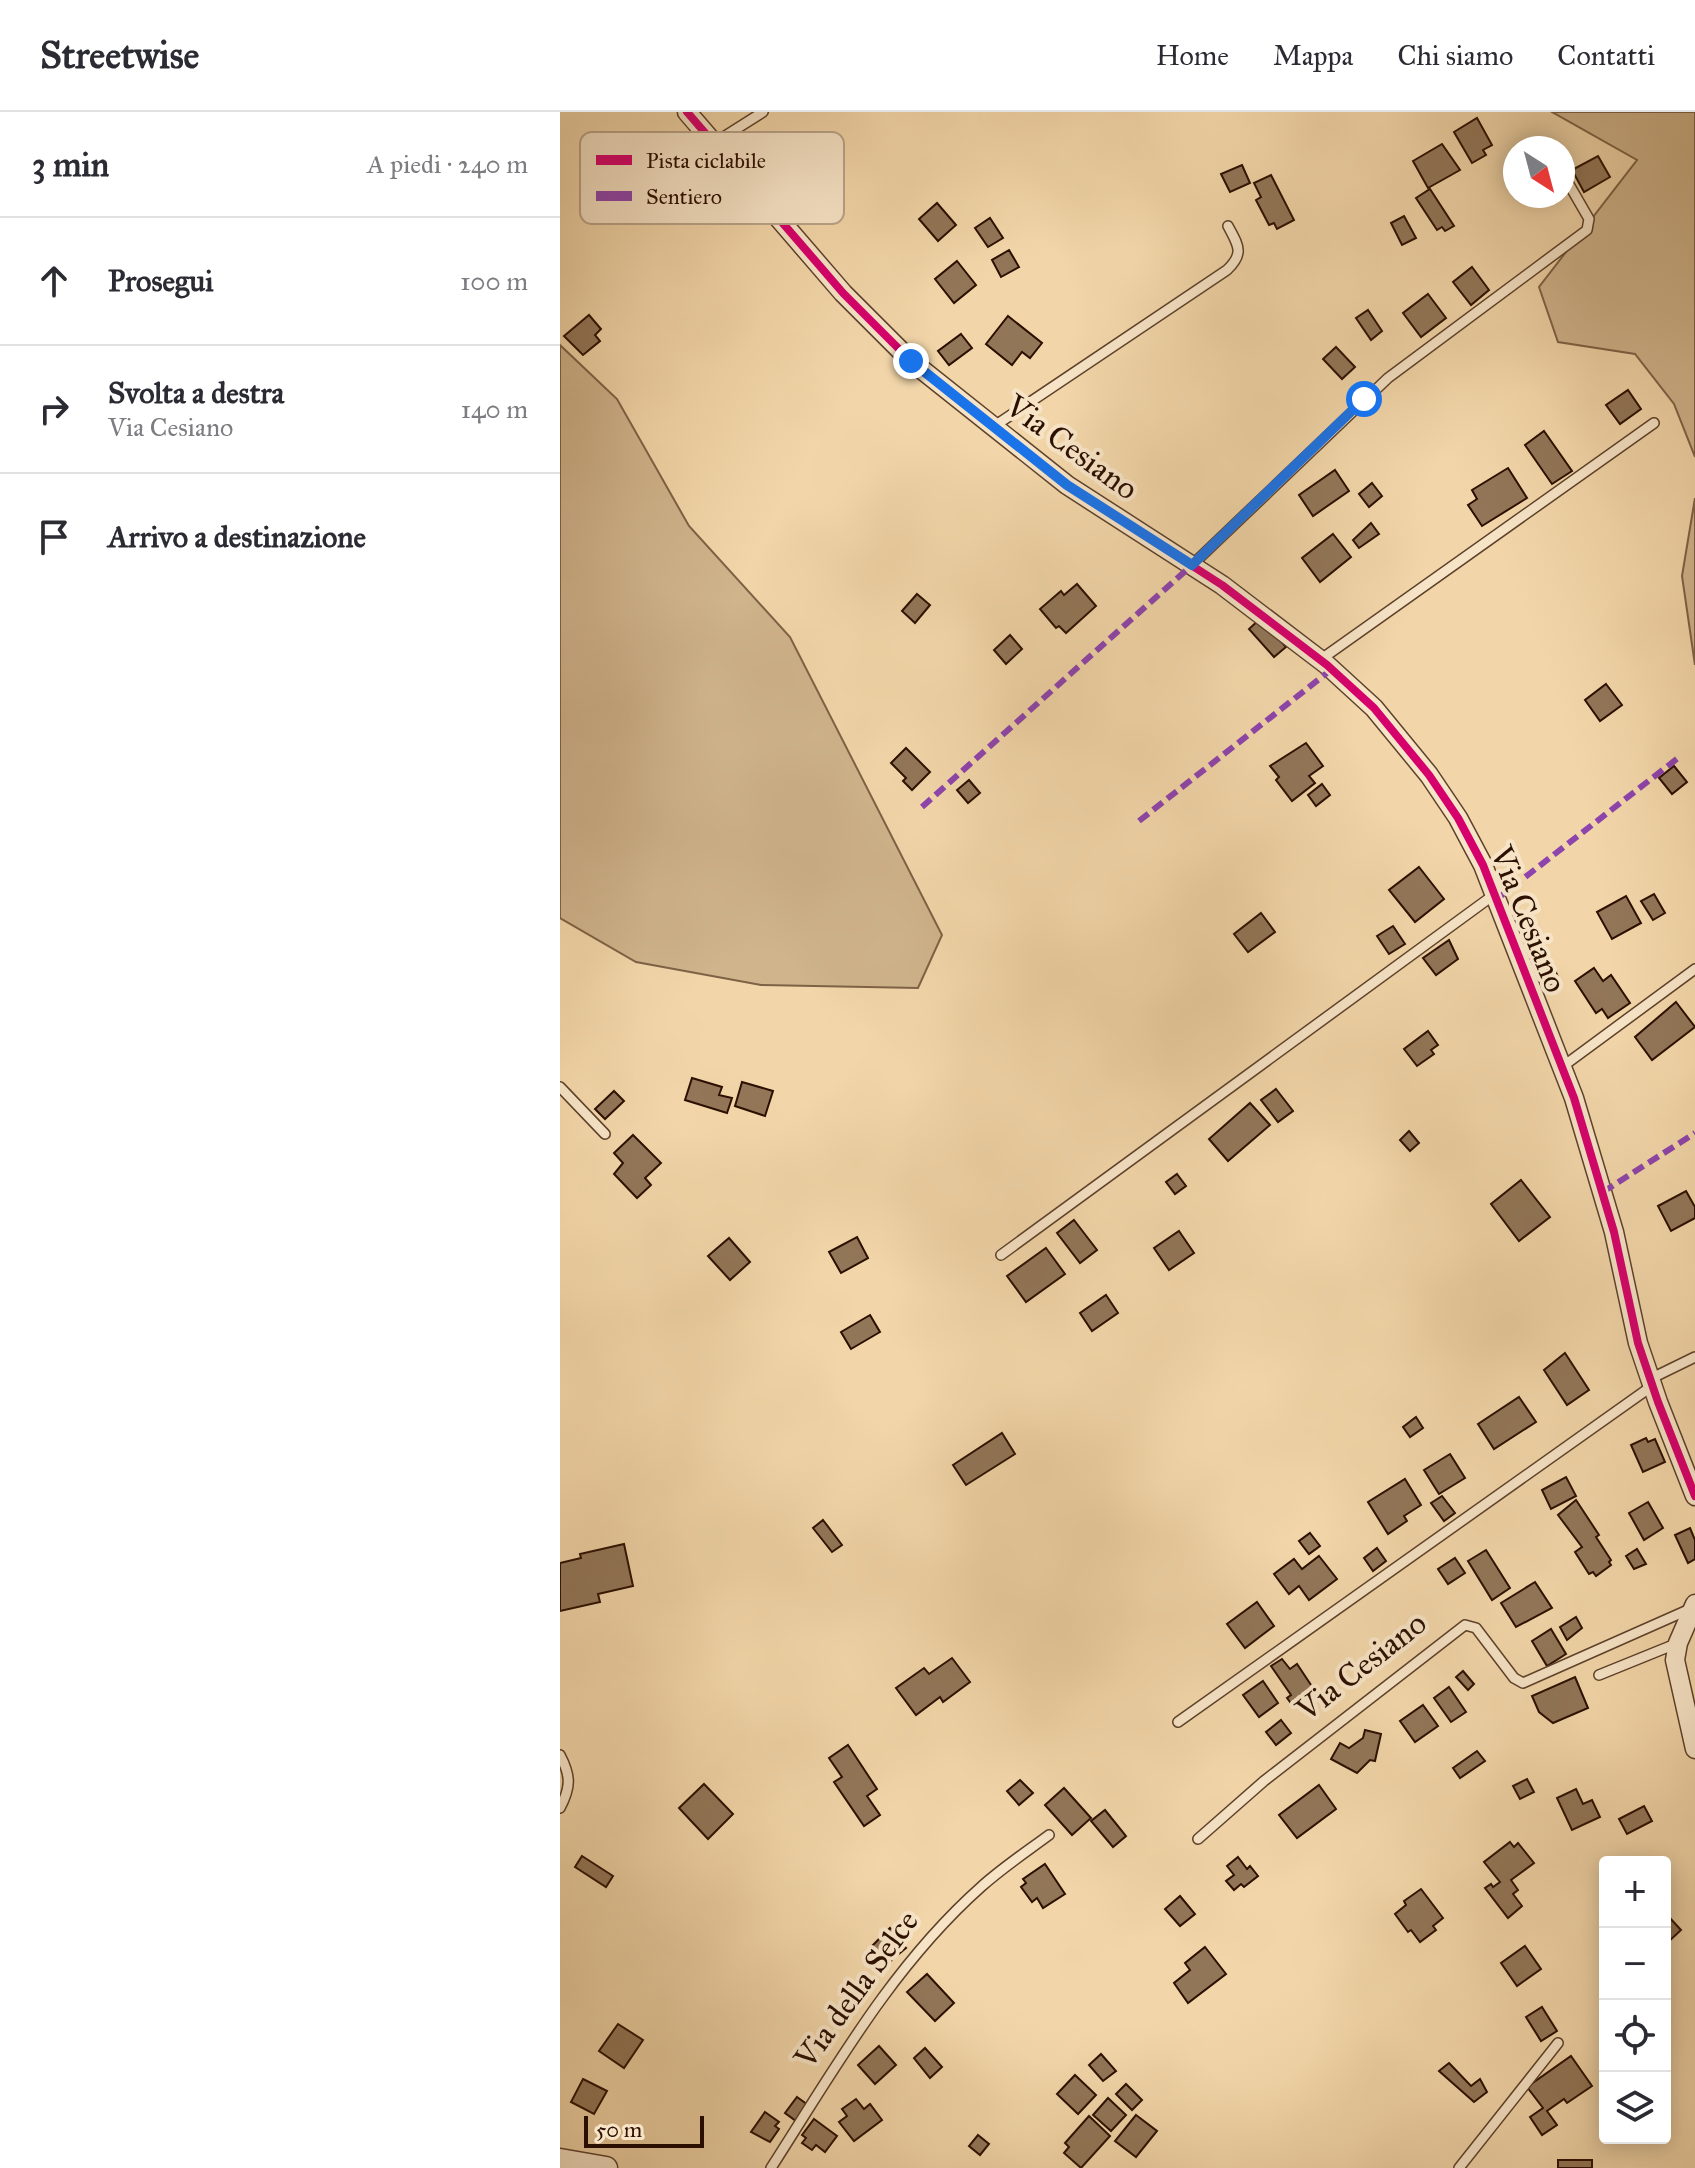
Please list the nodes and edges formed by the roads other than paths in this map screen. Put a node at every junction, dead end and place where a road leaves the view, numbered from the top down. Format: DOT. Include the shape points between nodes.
graph roads {
  1 [pos="687,112"];
  2 [pos="763,112"];
  3 [pos="704,132"];
  4 [pos="731,132"];
  5 [pos="1575,195"];
  6 [pos="784,224"];
  7 [pos="1228,226"];
  8 [pos="1654,423"];
  9 [pos="993,427"];
  10 [pos="1192,565"];
  11 [pos="1320,660"];
  12 [pos="1495,894"];
  13 [pos="1695,969"];
  14 [pos="1562,1067"];
  15 [pos="560,1087"];
  16 [pos="605,1134"];
  17 [pos="1001,1255"];
  18 [pos="1695,1357"];
  19 [pos="1651,1382"];
  20 [pos="1695,1496"];
  21 [pos="1694,1606"];
  22 [pos="1678,1643"];
  23 [pos="1599,1675"];
  24 [pos="1178,1722"];
  25 [pos="1695,1749"];
  26 [pos="560,1755"];
  27 [pos="560,1808"];
  28 [pos="1049,1835"];
  29 [pos="1198,1839"];
  30 [pos="1558,2043"];
  31 [pos="560,2160"];
  32 [pos="591,2167"];
  33 [pos="771,2168"];
  34 [pos="1459,2168"];
  1 -- 3 [label="street, Via Cesiano"];
  2 -- 4 [label="lane"];
  5 -- 10 [label="lane" via="1589,219 1585,233 1388,378"];
  6 -- 9 [label="street, Via Cesiano" via="862,314"];
  7 -- 9 [label="lane" via="1239,252 1227,270"];
  8 -- 11 [label="lane"];
  9 -- 10 [label="street, Via Cesiano" via="1081,495"];
  10 -- 11 [label="street, Via Cesiano"];
  11 -- 12 [label="street, Via Cesiano" via="1374,708 1429,775 1462,823"];
  12 -- 14 [label="street, Via Cesiano"];
  12 -- 17 [label="lane"];
  13 -- 14 [label="lane"];
  14 -- 19 [label="street, Via Cesiano" via="1603,1192"];
  15 -- 16 [label="lane"];
  18 -- 19 [label="lane"];
  19 -- 20 [label="street, Via Cesiano"];
  19 -- 24 [label="lane, Via Cesiano"];
  21 -- 22 [label="street, Via Cesiano"];
  21 -- 29 [label="lane, Via Cesiano" via="1523,1683 1476,1628 1465,1625"];
  22 -- 23 [label="lane"];
  22 -- 25 [label="street, Via Cesiano" via="1677,1677"];
  26 -- 27 [label="lane" via="570,1787"];
  28 -- 33 [label="lane, Via della Selce" via="982,1886 906,1965"];
  30 -- 34 [label="lane"];
  31 -- 32 [label="street"];
}
